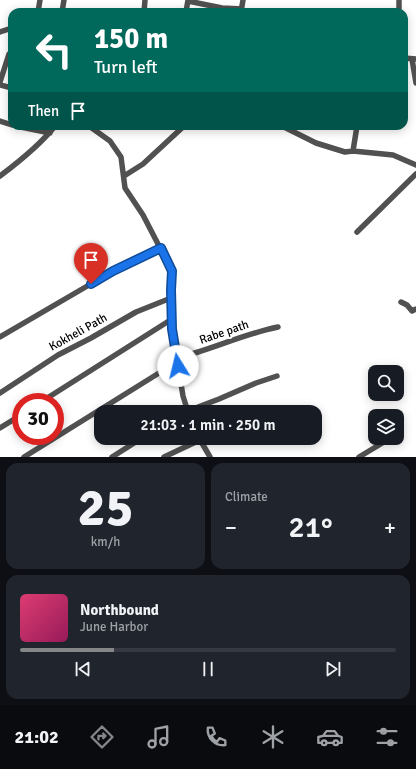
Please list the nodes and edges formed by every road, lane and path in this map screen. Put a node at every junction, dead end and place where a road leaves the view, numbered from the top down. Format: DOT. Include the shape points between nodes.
graph roads {
  1 [pos="188,0"];
  2 [pos="222,8"];
  3 [pos="8,57"];
  4 [pos="414,59"];
  5 [pos="0,83"];
  6 [pos="416,83"];
  7 [pos="35,130"];
  8 [pos="52,130"];
  9 [pos="94,130"];
  10 [pos="180,130"];
  11 [pos="290,130"];
  12 [pos="357,130"];
  13 [pos="50,133"];
  14 [pos="354,151"];
  15 [pos="416,165"];
  16 [pos="416,174"];
  17 [pos="0,176"];
  18 [pos="124,176"];
  19 [pos="357,232"];
  20 [pos="161,248"];
  21 [pos="171,298"];
  22 [pos="401,302"];
  23 [pos="416,309"];
  24 [pos="172,319"];
  25 [pos="278,327"];
  26 [pos="0,337"];
  27 [pos="177,358"];
  28 [pos="178,366"];
  29 [pos="277,376"];
  30 [pos="0,392"];
  31 [pos="55,393"];
  32 [pos="185,405"];
  33 [pos="202,405"];
  34 [pos="12,420"];
  35 [pos="0,428"];
  36 [pos="131,445"];
  37 [pos="188,445"];
  38 [pos="203,445"];
  39 [pos="379,445"];
  40 [pos="24,457"];
  41 [pos="112,457"];
  42 [pos="164,457"];
  43 [pos="210,457"];
  44 [pos="359,457"];
  1 -- 2 [label="street"];
  3 -- 5 [label="street"];
  4 -- 6 [label="street"];
  7 -- 13 [label="street"];
  8 -- 13 [label="street"];
  9 -- 18 [label="street" via="118,152"];
  10 -- 18 [label="street" via="143,164"];
  11 -- 14 [label="street" via="316,144 345,152"];
  12 -- 14 [label="street"];
  13 -- 17 [label="street"];
  14 -- 15 [label="street" via="393,155"];
  16 -- 19 [label="street"];
  18 -- 20 [label="street" via="126,188"];
  20 -- 21 [label="street" via="172,271"];
  20 -- 26 [label="street" via="113,271"];
  21 -- 24 [label="street"];
  21 -- 30 [label="street, Kokheli Path" via="136,312 58,355"];
  22 -- 23 [label="street" via="412,311"];
  24 -- 27 [label="street"];
  24 -- 31 [label="street"];
  25 -- 27 [label="street, Rabe path"];
  27 -- 28 [label="street"];
  28 -- 32 [label="street"];
  28 -- 40 [label="street" via="159,373"];
  29 -- 33 [label="street"];
  34 -- 35 [label="street"];
  36 -- 41 [label="street"];
  37 -- 42 [label="street"];
  38 -- 43 [label="street"];
  39 -- 44 [label="street"];
}
